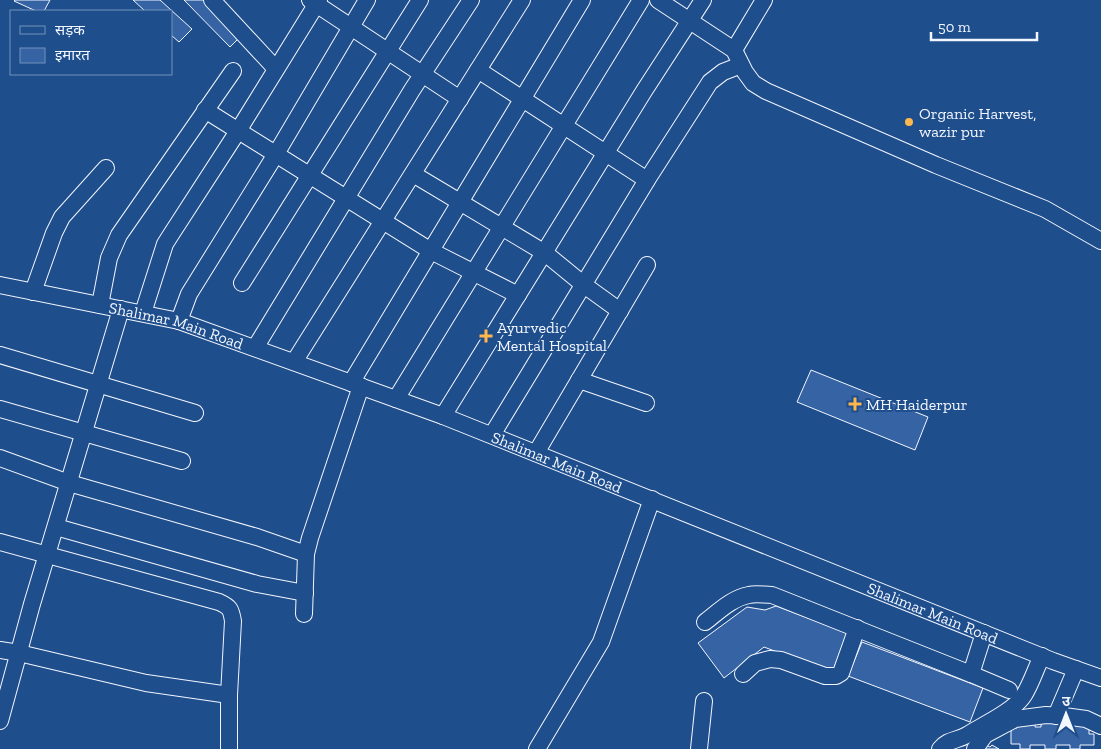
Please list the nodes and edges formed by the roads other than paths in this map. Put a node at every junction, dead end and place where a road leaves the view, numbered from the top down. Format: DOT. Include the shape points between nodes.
graph roads {
  1 [pos="212,0"];
  2 [pos="367,0"];
  3 [pos="420,0"];
  4 [pos="471,0"];
  5 [pos="522,0"];
  6 [pos="582,0"];
  7 [pos="641,0"];
  8 [pos="658,0"];
  9 [pos="703,0"];
  10 [pos="764,0"];
  11 [pos="315,2"];
  12 [pos="690,21"];
  13 [pos="351,27"];
  14 [pos="734,50"];
  15 [pos="387,51"];
  16 [pos="741,65"];
  17 [pos="276,69"];
  18 [pos="478,70"];
  19 [pos="232,71"];
  20 [pos="422,74"];
  21 [pos="460,99"];
  22 [pos="522,99"];
  23 [pos="205,110"];
  24 [pos="564,126"];
  25 [pos="238,131"];
  26 [pos="606,153"];
  27 [pos="276,154"];
  28 [pos="106,168"];
  29 [pos="413,174"];
  30 [pos="310,175"];
  31 [pos="647,180"];
  32 [pos="346,199"];
  33 [pos="460,202"];
  34 [pos="383,222"];
  35 [pos="502,227"];
  36 [pos="1101,241"];
  37 [pos="431,251"];
  38 [pos="545,253"];
  39 [pos="647,265"];
  40 [pos="473,273"];
  41 [pos="242,283"];
  42 [pos="0,285"];
  43 [pos="584,285"];
  44 [pos="33,292"];
  45 [pos="518,295"];
  46 [pos="100,305"];
  47 [pos="121,309"];
  48 [pos="620,311"];
  49 [pos="143,314"];
  50 [pos="179,321"];
  51 [pos="255,348"];
  52 [pos="0,355"];
  53 [pos="294,362"];
  54 [pos="580,380"];
  55 [pos="98,384"];
  56 [pos="356,384"];
  57 [pos="396,399"];
  58 [pos="646,403"];
  59 [pos="0,409"];
  60 [pos="195,413"];
  61 [pos="443,416"];
  62 [pos="84,433"];
  63 [pos="492,435"];
  64 [pos="536,453"];
  65 [pos="0,458"];
  66 [pos="182,461"];
  67 [pos="69,483"];
  68 [pos="652,499"];
  69 [pos="56,526"];
  70 [pos="0,542"];
  71 [pos="306,554"];
  72 [pos="47,556"];
  73 [pos="304,593"];
  74 [pos="304,614"];
  75 [pos="705,622"];
  76 [pos="857,628"];
  77 [pos="984,633"];
  78 [pos="0,650"];
  79 [pos="19,653"];
  80 [pos="1042,656"];
  81 [pos="1076,669"];
  82 [pos="743,674"];
  83 [pos="971,674"];
  84 [pos="1101,678"];
  85 [pos="1009,690"];
  86 [pos="229,695"];
  87 [pos="704,701"];
  88 [pos="1056,716"];
  89 [pos="0,721"];
  90 [pos="1101,726"];
  91 [pos="229,749"];
  92 [pos="537,749"];
  93 [pos="698,749"];
  94 [pos="940,749"];
  95 [pos="974,749"];
  1 -- 17 [label="street"];
  2 -- 13 [label="street"];
  3 -- 15 [label="street"];
  4 -- 20 [label="street"];
  5 -- 18 [label="street"];
  6 -- 22 [label="street"];
  7 -- 24 [label="street"];
  8 -- 12 [label="street"];
  9 -- 12 [label="street"];
  10 -- 14 [label="street"];
  11 -- 13 [label="street"];
  11 -- 17 [label="street"];
  12 -- 14 [label="street"];
  12 -- 26 [label="street"];
  13 -- 15 [label="street"];
  13 -- 27 [label="street"];
  14 -- 16 [label="street"];
  15 -- 20 [label="street"];
  15 -- 30 [label="street"];
  16 -- 31 [label="street" via="723,72 710,82"];
  16 -- 36 [label="street" via="753,83 766,91 1045,209"];
  17 -- 25 [label="street"];
  18 -- 21 [label="street"];
  18 -- 22 [label="street"];
  19 -- 23 [label="street"];
  20 -- 21 [label="street"];
  20 -- 32 [label="street"];
  21 -- 29 [label="street"];
  22 -- 24 [label="street"];
  22 -- 33 [label="street"];
  23 -- 25 [label="street"];
  23 -- 46 [label="street" via="119,235 109,258"];
  24 -- 26 [label="street"];
  24 -- 35 [label="street"];
  25 -- 27 [label="street"];
  25 -- 49 [label="street" via="165,244"];
  26 -- 31 [label="street"];
  26 -- 38 [label="street"];
  27 -- 30 [label="street"];
  27 -- 50 [label="street" via="189,294"];
  28 -- 44 [label="street" via="62,217"];
  29 -- 33 [label="street"];
  29 -- 34 [label="street"];
  30 -- 32 [label="street"];
  30 -- 41 [label="street"];
  31 -- 43 [label="street"];
  32 -- 34 [label="street"];
  32 -- 51 [label="street"];
  33 -- 35 [label="street"];
  33 -- 37 [label="street"];
  34 -- 37 [label="street"];
  34 -- 53 [label="street"];
  35 -- 38 [label="street"];
  35 -- 40 [label="street"];
  37 -- 40 [label="street"];
  37 -- 56 [label="street"];
  38 -- 43 [label="street"];
  38 -- 45 [label="street"];
  39 -- 48 [label="street"];
  40 -- 45 [label="street"];
  40 -- 57 [label="street"];
  42 -- 44 [label="street, Shalimar Main Road"];
  43 -- 48 [label="street"];
  43 -- 63 [label="street"];
  44 -- 46 [label="street, Shalimar Main Road"];
  45 -- 61 [label="street"];
  46 -- 47 [label="street, Shalimar Main Road"];
  47 -- 49 [label="street, Shalimar Main Road"];
  47 -- 55 [label="street"];
  48 -- 54 [label="street"];
  49 -- 50 [label="street, Shalimar Main Road"];
  50 -- 51 [label="street, Shalimar Main Road"];
  51 -- 53 [label="street, Shalimar Main Road"];
  52 -- 55 [label="street"];
  53 -- 56 [label="street, Shalimar Main Road"];
  54 -- 58 [label="street"];
  54 -- 64 [label="street"];
  55 -- 60 [label="street"];
  55 -- 62 [label="street"];
  56 -- 57 [label="street, Shalimar Main Road"];
  56 -- 71 [label="street"];
  57 -- 61 [label="street, Shalimar Main Road"];
  59 -- 62 [label="street"];
  61 -- 63 [label="street, Shalimar Main Road"];
  62 -- 66 [label="street"];
  62 -- 67 [label="street"];
  63 -- 64 [label="street, Shalimar Main Road"];
  64 -- 68 [label="street, Shalimar Main Road"];
  65 -- 67 [label="street"];
  67 -- 69 [label="street"];
  67 -- 71 [label="street"];
  68 -- 77 [label="street, Shalimar Main Road"];
  68 -- 92 [label="street" via="601,642"];
  69 -- 72 [label="street"];
  69 -- 73 [label="street" via="250,582"];
  70 -- 72 [label="street"];
  71 -- 73 [label="street"];
  72 -- 79 [label="street"];
  72 -- 86 [label="street" via="226,605 232,610 233,620"];
  73 -- 74 [label="street"];
  75 -- 76 [label="street" via="734,600 760,594 781,598"];
  76 -- 82 [label="street" via="841,673 836,676 825,676 782,660 770,659 755,663"];
  76 -- 83 [label="street"];
  77 -- 80 [label="street, Shalimar Main Road"];
  77 -- 83 [label="street"];
  78 -- 79 [label="street"];
  79 -- 86 [label="street" via="146,683"];
  79 -- 89 [label="street"];
  80 -- 81 [label="street, Shalimar Main Road"];
  80 -- 94 [label="street" via="1024,696 1007,712"];
  81 -- 84 [label="street, Shalimar Main Road"];
  81 -- 88 [label="street"];
  83 -- 85 [label="street"];
  86 -- 91 [label="street"];
  87 -- 93 [label="street"];
  88 -- 90 [label="street" via="1086,719"];
  88 -- 95 [label="street" via="1015,719 985,735"];
}
